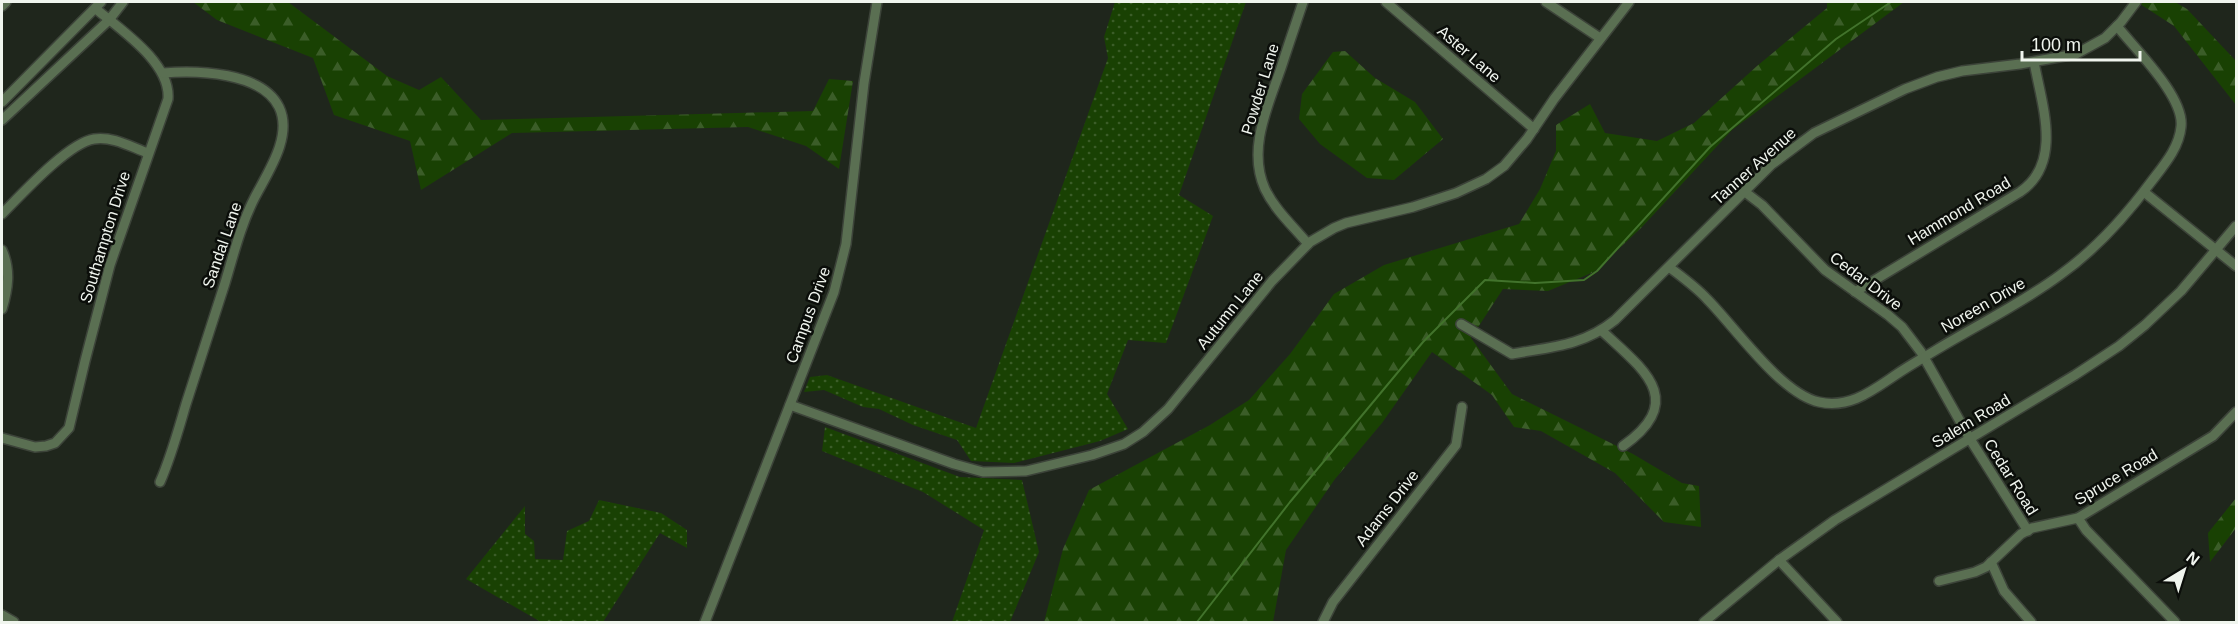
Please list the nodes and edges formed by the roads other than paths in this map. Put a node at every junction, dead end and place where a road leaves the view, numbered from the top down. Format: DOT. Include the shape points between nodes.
graph roads {
  1 [pos="6,2"];
  2 [pos="123,2"];
  3 [pos="877,2"];
  4 [pos="1304,2"];
  5 [pos="1386,2"];
  6 [pos="1546,2"];
  7 [pos="1629,2"];
  8 [pos="2136,2"];
  9 [pos="99,5"];
  10 [pos="2,6"];
  11 [pos="109,20"];
  12 [pos="2117,26"];
  13 [pos="1600,38"];
  14 [pos="2034,62"];
  15 [pos="163,73"];
  16 [pos="2,102"];
  17 [pos="2,120"];
  18 [pos="1534,129"];
  19 [pos="148,153"];
  20 [pos="1745,192"];
  21 [pos="2144,192"];
  22 [pos="2,214"];
  23 [pos="2236,226"];
  24 [pos="1308,244"];
  25 [pos="2,250"];
  26 [pos="2217,250"];
  27 [pos="2236,266"];
  28 [pos="1669,267"];
  29 [pos="1854,292"];
  30 [pos="2,309"];
  31 [pos="1461,324"];
  32 [pos="1601,330"];
  33 [pos="1924,357"];
  34 [pos="790,405"];
  35 [pos="1462,407"];
  36 [pos="2236,412"];
  37 [pos="2,438"];
  38 [pos="1970,439"];
  39 [pos="1623,446"];
  40 [pos="160,482"];
  41 [pos="2078,518"];
  42 [pos="2028,531"];
  43 [pos="1779,560"];
  44 [pos="1991,562"];
  45 [pos="1939,581"];
  46 [pos="2,615"];
  47 [pos="14,622"];
  48 [pos="705,622"];
  49 [pos="1323,622"];
  50 [pos="1704,622"];
  51 [pos="1837,622"];
  52 [pos="2031,622"];
  53 [pos="2175,622"];
  1 -- 10 [label="street"];
  2 -- 11 [label="street"];
  3 -- 34 [label="street, Campus Drive" via="844,258"];
  4 -- 24 [label="street, Powder Lane" via="1263,120 1258,151 1259,171 1269,197"];
  5 -- 18 [label="street, Aster Lane"];
  6 -- 13 [label="street"];
  7 -- 13 [label="street, Autumn Lane"];
  8 -- 12 [label="street, Tanner Avenue"];
  9 -- 11 [label="street"];
  9 -- 16 [label="street"];
  11 -- 15 [label="street"];
  11 -- 17 [label="street"];
  12 -- 14 [label="street, Tanner Avenue" via="2084,51"];
  12 -- 21 [label="street, Noreen Drive" via="2172,95 2181,120 2176,146"];
  13 -- 18 [label="street, Autumn Lane"];
  14 -- 20 [label="street, Tanner Avenue" via="1954,72 1905,89 1806,138"];
  14 -- 29 [label="street, Hammond Road" via="2046,141 2042,166 2034,181"];
  15 -- 19 [label="street, Southampton Drive" via="168,99"];
  15 -- 40 [label="street, Sandal Lane" via="210,73 258,86 276,102 283,124 274,159 237,239"];
  18 -- 24 [label="street, Autumn Lane" via="1504,166 1476,184 1413,207 1346,223"];
  19 -- 22 [label="street" via="110,140 85,142 59,160"];
  19 -- 37 [label="street, Southampton Drive" via="107,277 69,428 46,447"];
  20 -- 28 [label="street, Tanner Avenue"];
  20 -- 29 [label="street, Cedar Drive" via="1824,270"];
  21 -- 26 [label="street"];
  21 -- 33 [label="street, Noreen Drive" via="2118,224 2072,266"];
  23 -- 26 [label="street, Salem Road"];
  24 -- 34 [label="street, Autumn Lane" via="1272,281 1161,417 1134,438 1103,452 1026,471 983,472"];
  25 -- 30 [label="street" via="8,272"];
  26 -- 27 [label="street"];
  26 -- 38 [label="street, Salem Road" via="2175,297 2132,336"];
  28 -- 32 [label="street, Tanner Avenue"];
  28 -- 33 [label="street, Noreen Drive" via="1707,299 1783,380 1811,400 1836,403 1861,397"];
  29 -- 33 [label="street, Cedar Drive" via="1895,321"];
  31 -- 32 [label="street, Tanner Avenue" via="1512,354 1564,345"];
  32 -- 39 [label="street" via="1643,370 1655,398 1654,415 1647,427"];
  33 -- 38 [label="street, Cedar Drive"];
  34 -- 48 [label="street, Campus Drive"];
  35 -- 49 [label="street, Adams Drive" via="1456,445 1333,602"];
  36 -- 41 [label="street, Spruce Road" via="2213,436"];
  38 -- 42 [label="street, Cedar Road"];
  38 -- 43 [label="street, Salem Road" via="1843,515"];
  41 -- 42 [label="street, Spruce Road"];
  41 -- 53 [label="street"];
  42 -- 44 [label="street, Spruce Road"];
  43 -- 50 [label="street, Salem Road"];
  43 -- 51 [label="street"];
  44 -- 45 [label="street, Spruce Road" via="1975,572"];
  44 -- 52 [label="street" via="2004,591"];
  46 -- 47 [label="street"];
}
